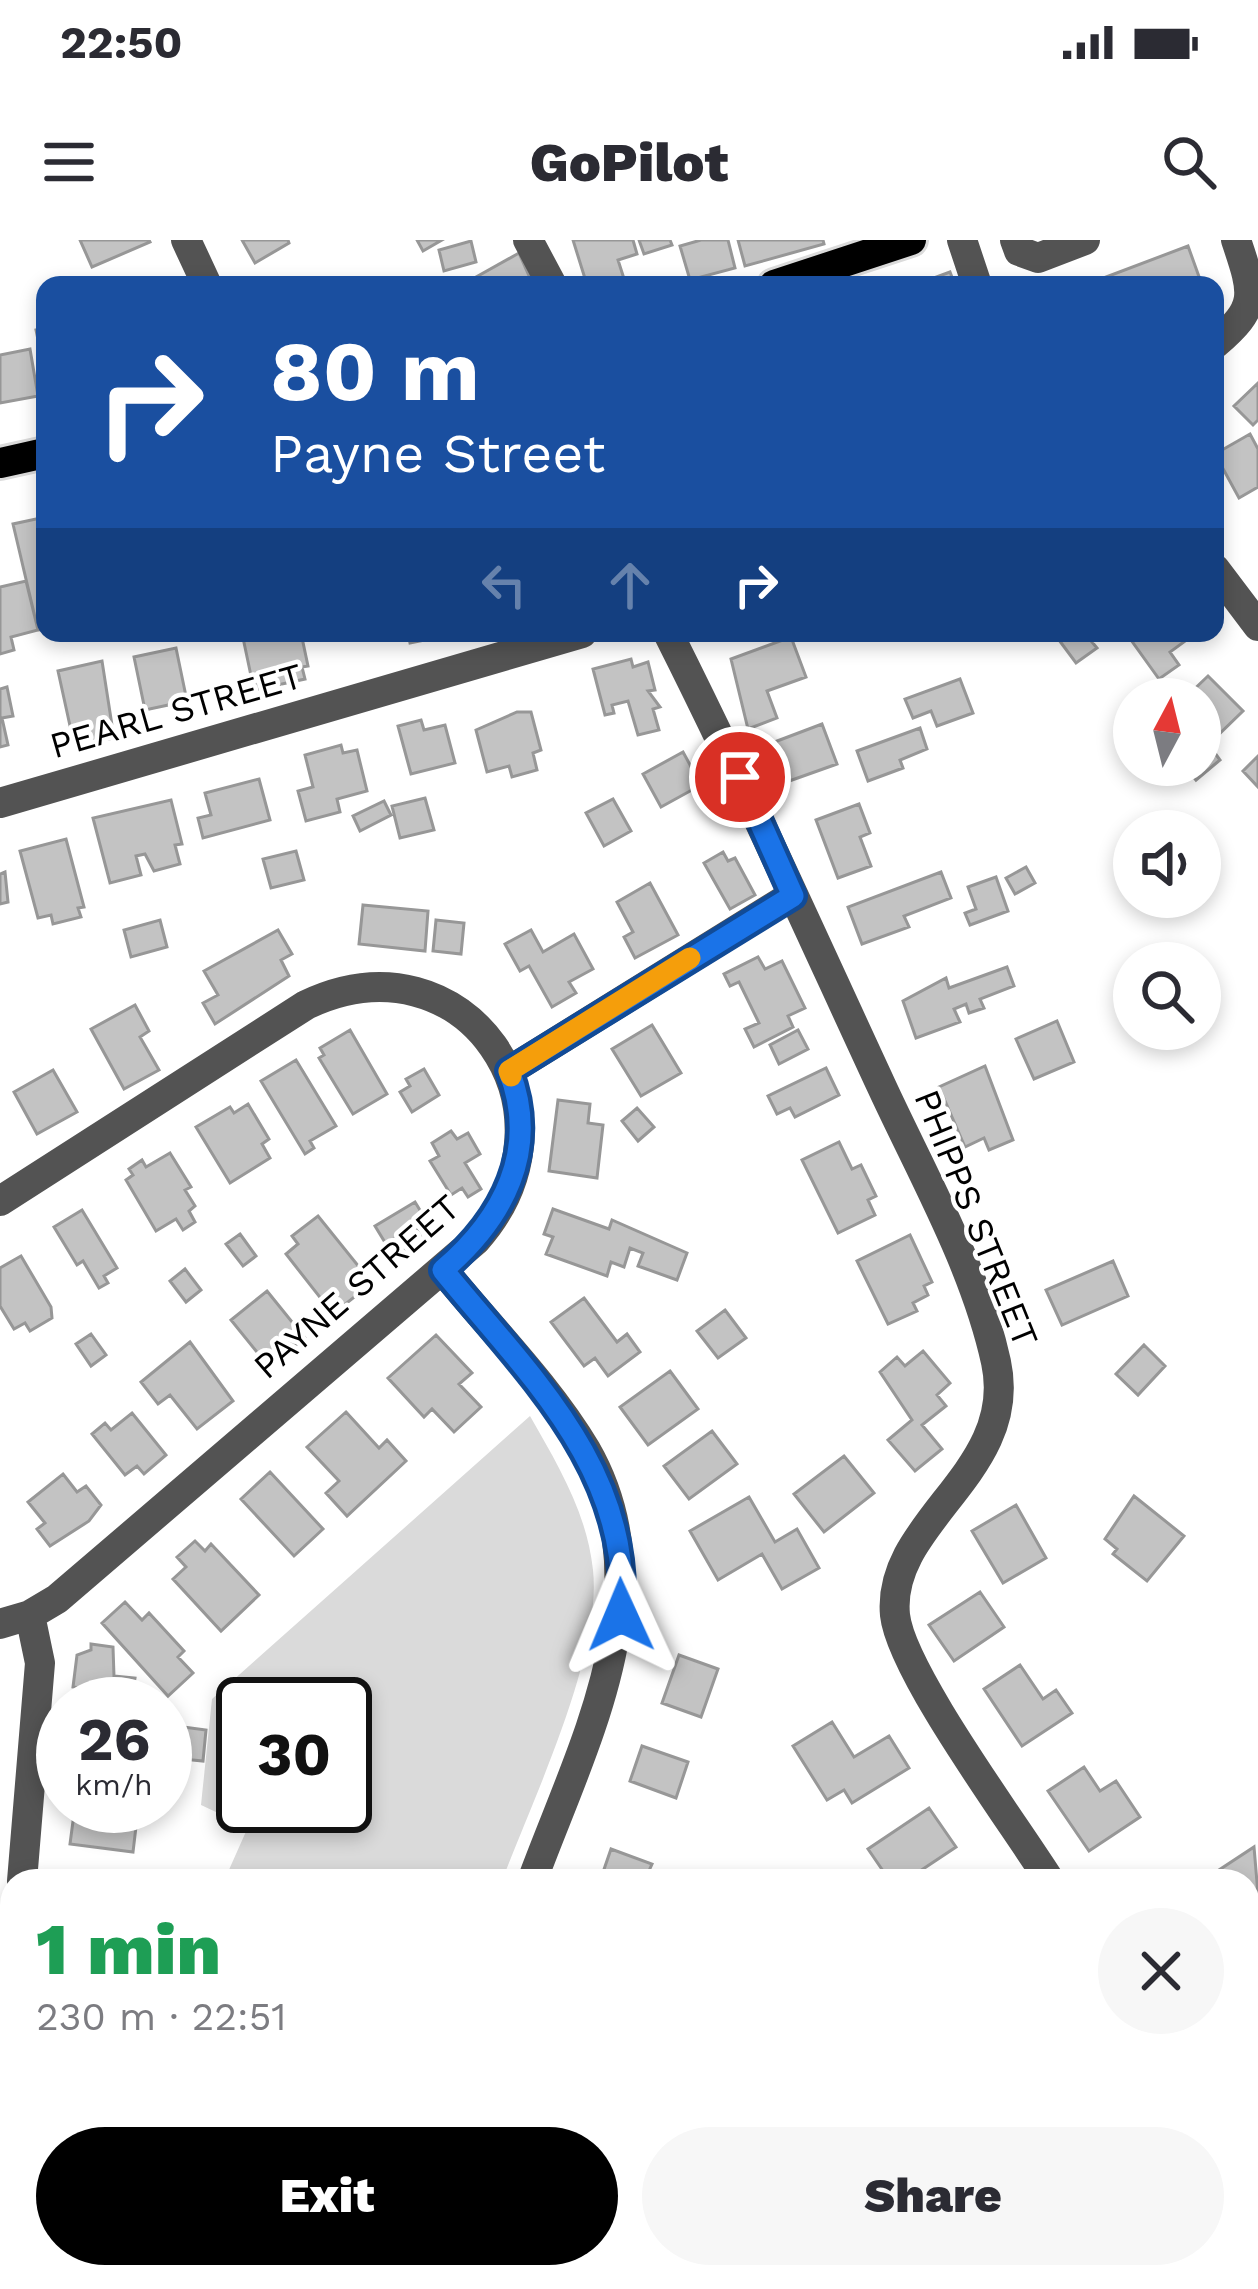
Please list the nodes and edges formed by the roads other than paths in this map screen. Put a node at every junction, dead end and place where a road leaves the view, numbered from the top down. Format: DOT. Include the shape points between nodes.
graph roads {
  1 [pos="186,240"];
  2 [pos="528,240"];
  3 [pos="910,240"];
  4 [pos="962,240"];
  5 [pos="1085,240"];
  6 [pos="1236,240"];
  7 [pos="1034,261"];
  8 [pos="203,276"];
  9 [pos="547,276"];
  10 [pos="801,276"];
  11 [pos="974,276"];
  12 [pos="1224,338"];
  13 [pos="36,455"];
  14 [pos="0,463"];
  15 [pos="1224,581"];
  16 [pos="1258,626"];
  17 [pos="551,642"];
  18 [pos="672,642"];
  19 [pos="0,803"];
  20 [pos="793,896"];
  21 [pos="509,1071"];
  22 [pos="0,1201"];
  23 [pos="443,1270"];
  24 [pos="15,1619"];
  25 [pos="23,1869"];
  26 [pos="536,1869"];
  27 [pos="1042,1869"];
  1 -- 8 [label="street"];
  2 -- 9 [label="street"];
  3 -- 10 [label="main road"];
  4 -- 11 [label="street"];
  5 -- 7 [label="street"];
  6 -- 12 [label="street" via="1256,299 1248,321"];
  13 -- 14 [label="main road"];
  15 -- 16 [label="street"];
  17 -- 19 [label="street, PEARL STREET"];
  18 -- 20 [label="street, PHIPPS STREET"];
  20 -- 21 [label="street"];
  20 -- 27 [label="street, PHIPPS STREET" via="950,1237 999,1381 986,1448 905,1568 898,1631"];
  21 -- 22 [label="street" via="476,1025 427,993 394,985 338,992"];
  21 -- 23 [label="street, PAYNE STREET" via="520,1119 514,1173 488,1226"];
  23 -- 24 [label="street, PAYNE STREET" via="57,1598"];
  23 -- 26 [label="street" via="575,1432 598,1473 617,1537 616,1637"];
  24 -- 25 [label="street" via="40,1663"];
}
